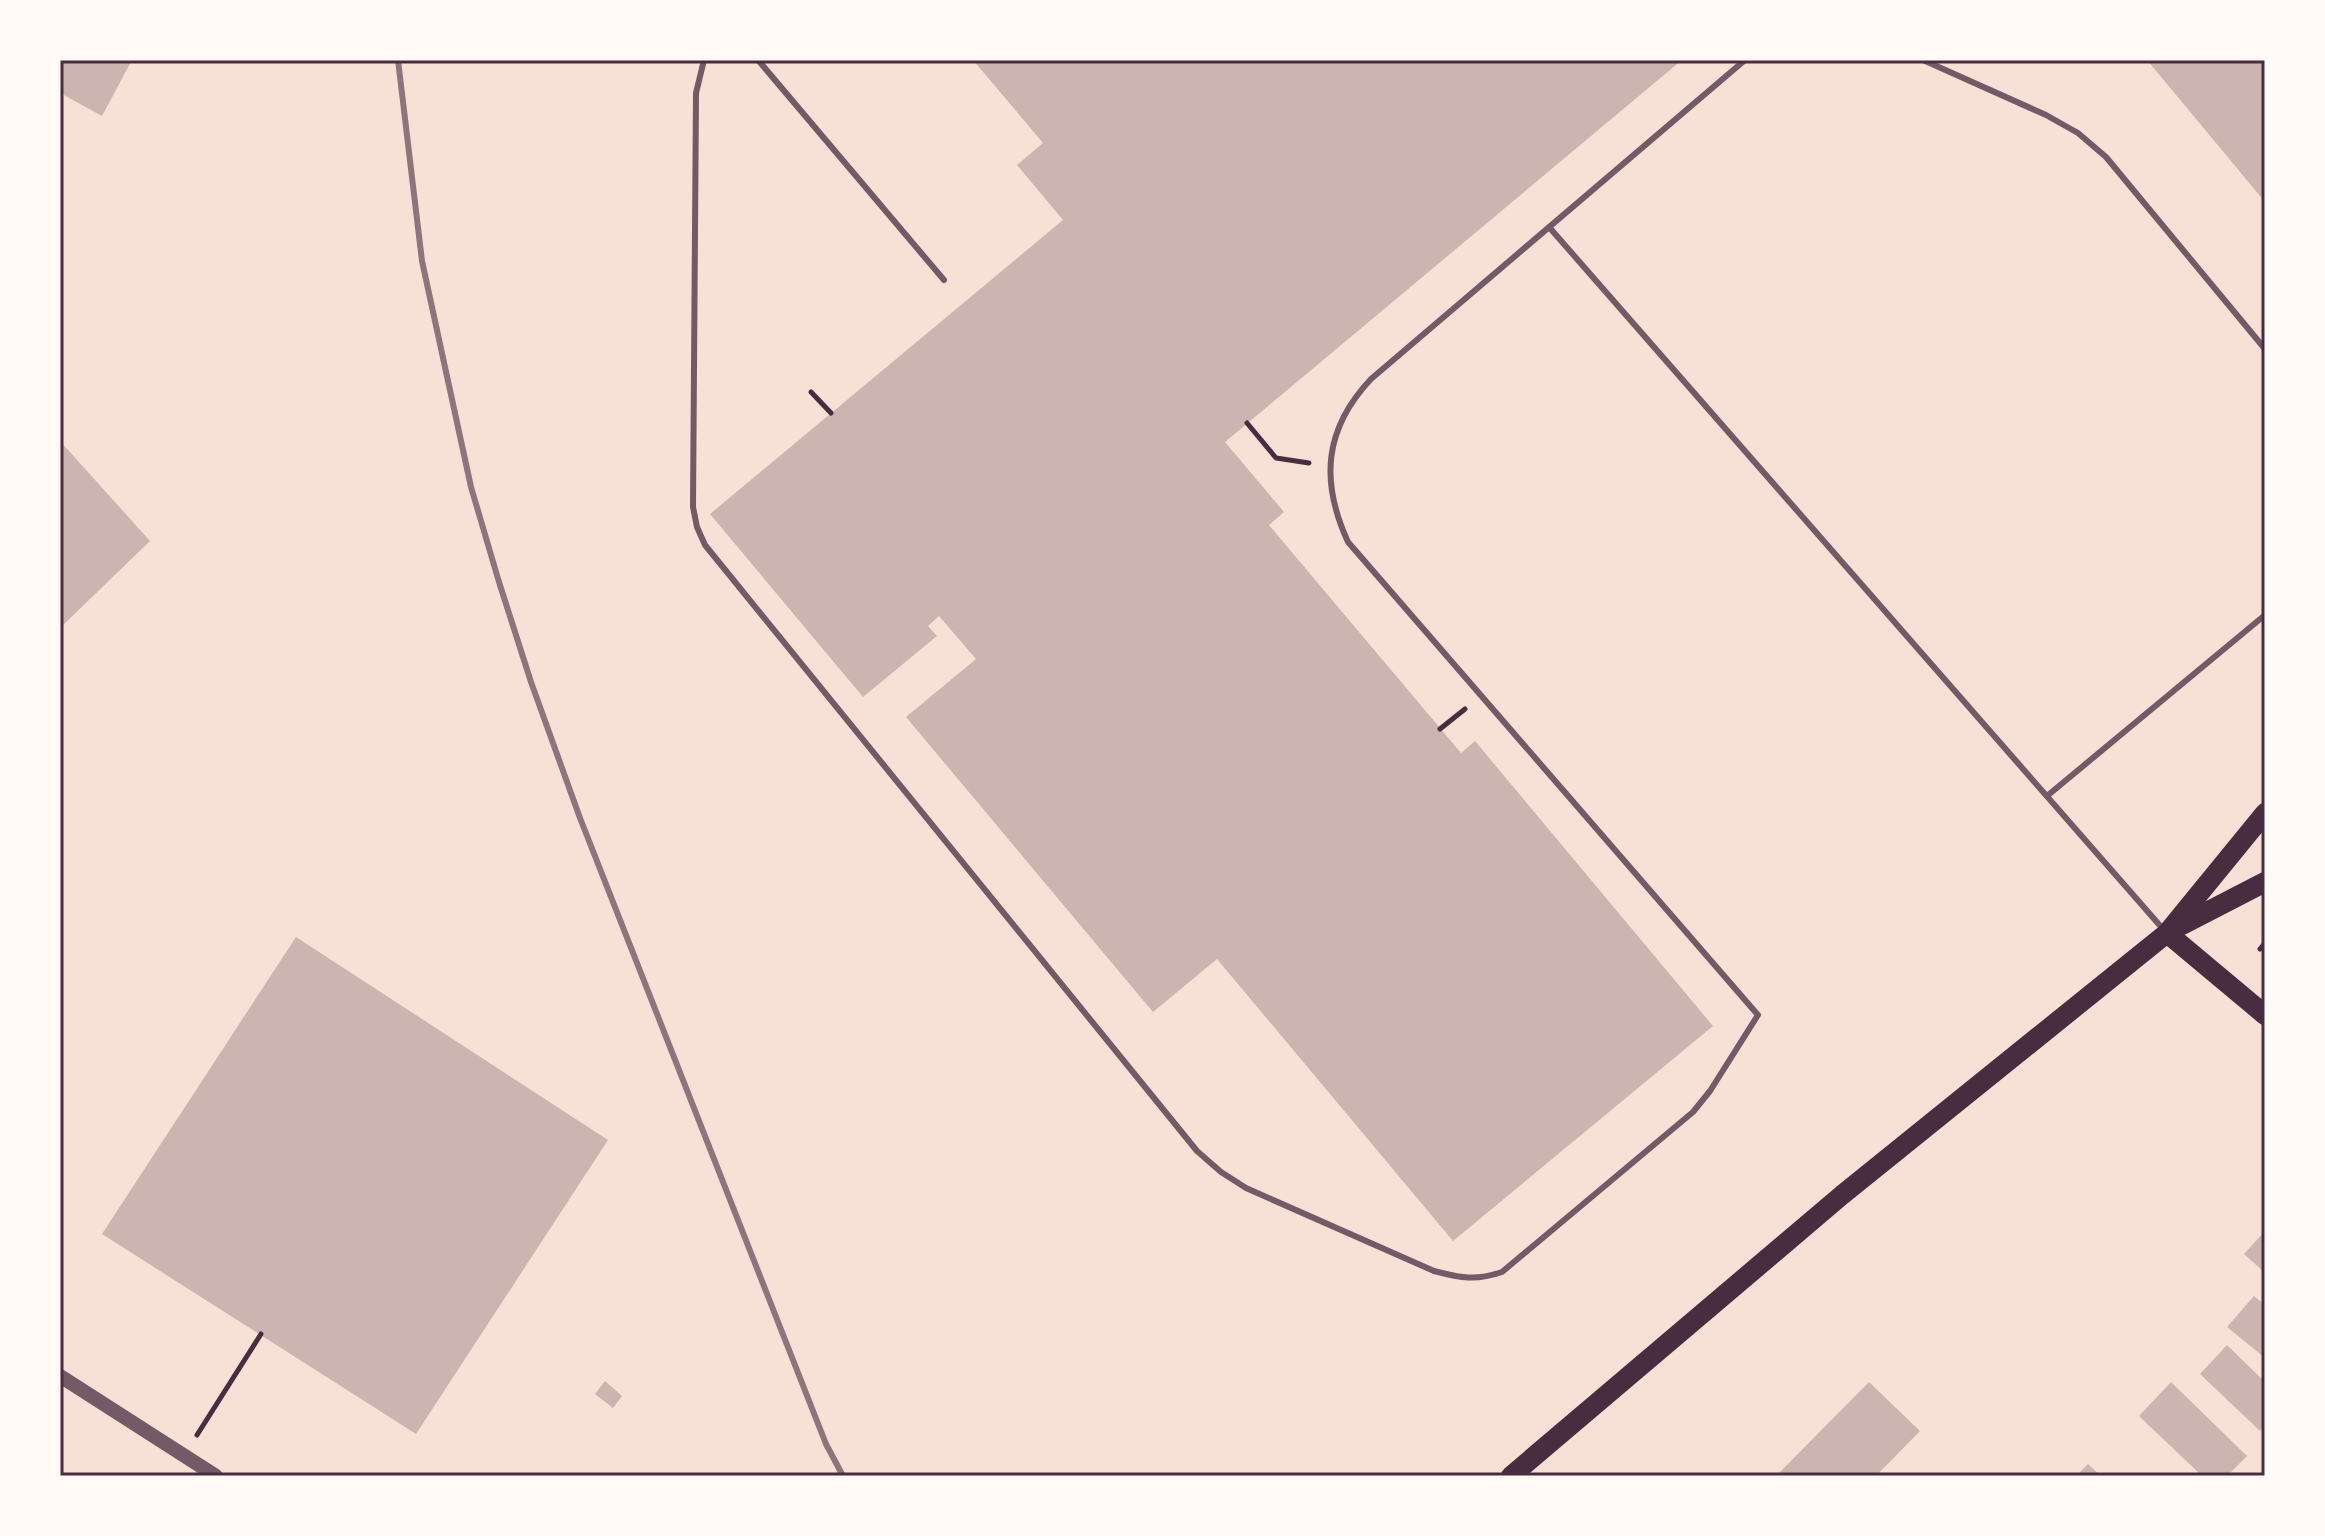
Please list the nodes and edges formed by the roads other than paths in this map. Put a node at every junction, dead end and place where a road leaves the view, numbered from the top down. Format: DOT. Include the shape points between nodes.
graph roads {
  1 [pos="704,60"];
  2 [pos="758,60"];
  3 [pos="1745,60"];
  4 [pos="1923,60"];
  5 [pos="1549,227"];
  6 [pos="944,280"];
  7 [pos="2265,349"];
  8 [pos="2265,615"];
  9 [pos="2047,796"];
  10 [pos="2265,813"];
  11 [pos="2265,882"];
  12 [pos="2167,933"];
  13 [pos="2265,1015"];
  14 [pos="60,1376"];
  15 [pos="216,1476"];
  16 [pos="1511,1476"];
  1 -- 5 [label="lane" via="696,93 693,507 705,545 1197,1151 1246,1188 1459,1278 1483,1279 1502,1272 1693,1112 1758,1015 1348,542 1331,495 1335,440 1356,395"];
  2 -- 6 [label="lane"];
  3 -- 5 [label="lane"];
  4 -- 7 [label="lane" via="2078,133 2106,157"];
  5 -- 9 [label="lane"];
  8 -- 9 [label="lane"];
  9 -- 12 [label="lane"];
  10 -- 12 [label="main road"];
  11 -- 12 [label="main road"];
  12 -- 13 [label="main road"];
  12 -- 16 [label="main road" via="1830,1204"];
  14 -- 15 [label="street"];
}
